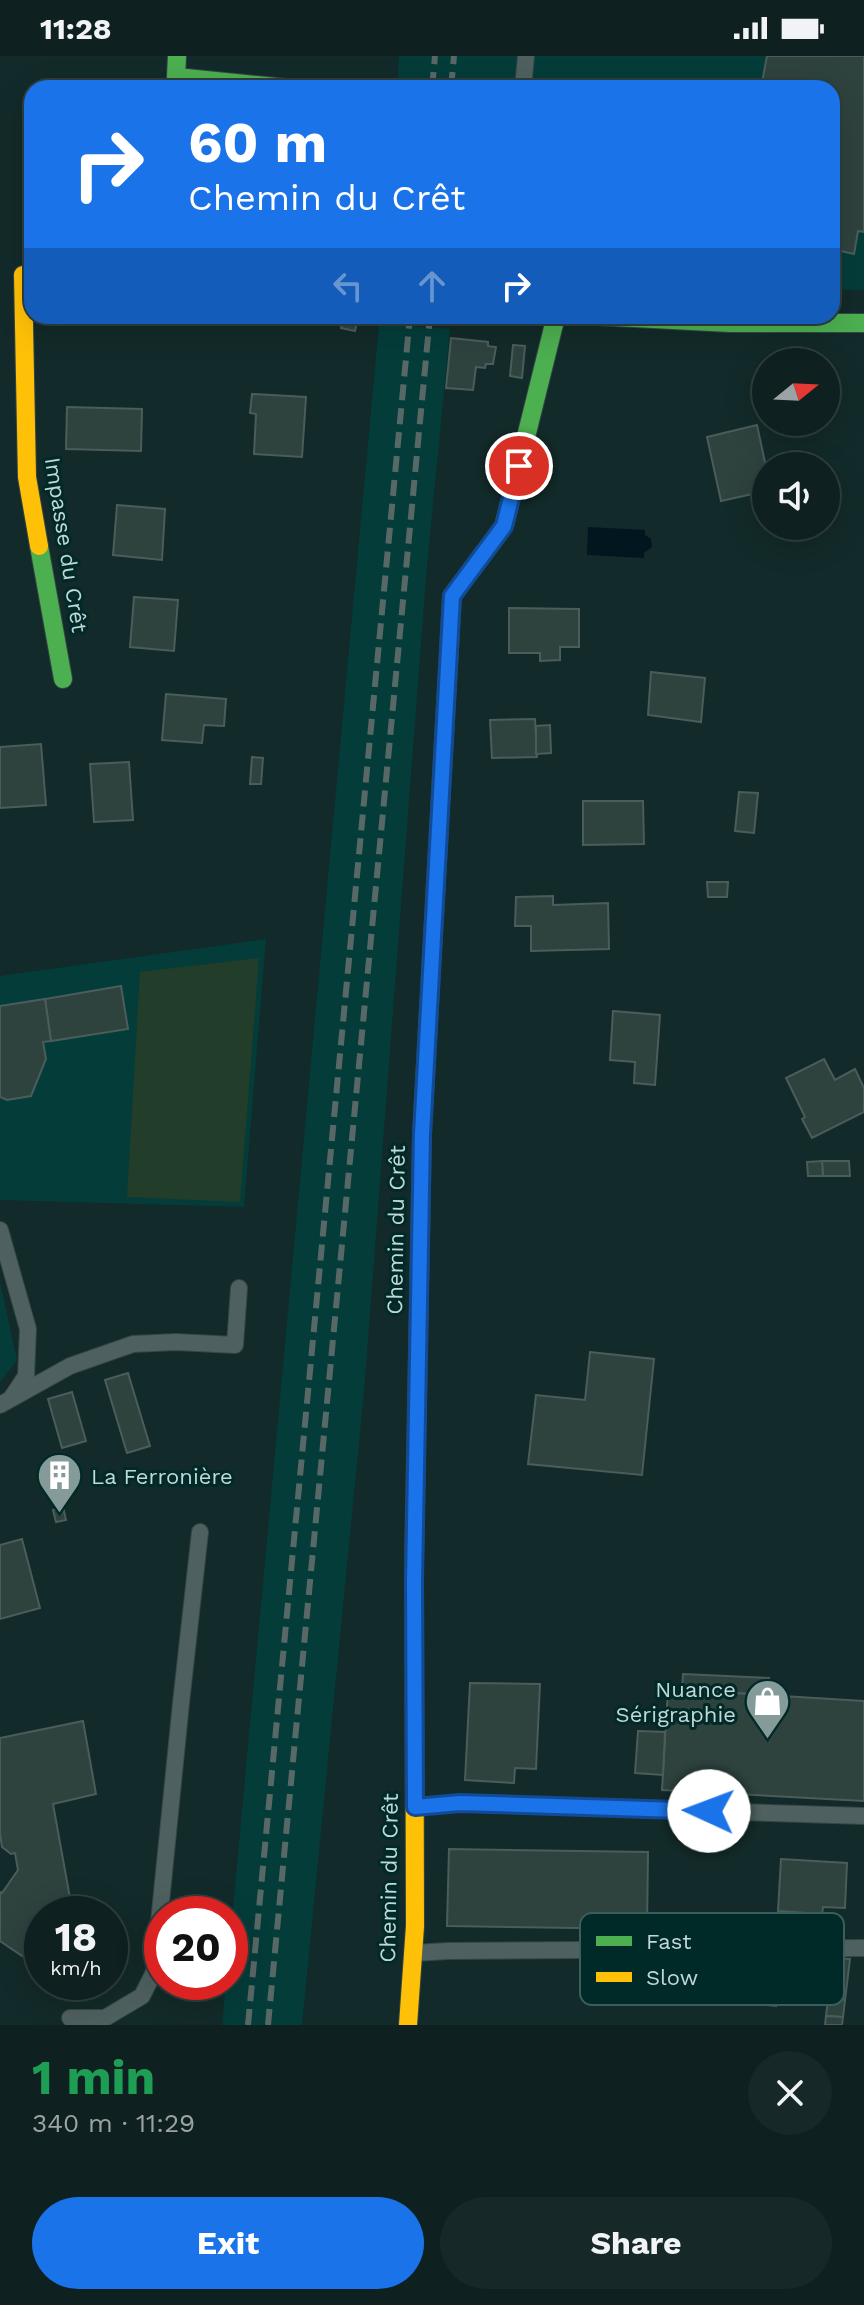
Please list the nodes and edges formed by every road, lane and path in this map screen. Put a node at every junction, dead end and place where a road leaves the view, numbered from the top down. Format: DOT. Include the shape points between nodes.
graph roads {
  1 [pos="177,56"];
  2 [pos="526,56"];
  3 [pos="206,80"];
  4 [pos="524,80"];
  5 [pos="0,274"];
  6 [pos="24,274"];
  7 [pos="840,323"];
  8 [pos="864,323"];
  9 [pos="28,324"];
  10 [pos="554,324"];
  11 [pos="63,679"];
  12 [pos="0,1230"];
  13 [pos="239,1288"];
  14 [pos="4,1403"];
  15 [pos="200,1532"];
  16 [pos="415,1807"];
  17 [pos="864,1816"];
  18 [pos="844,1948"];
  19 [pos="864,1948"];
  20 [pos="580,1950"];
  21 [pos="413,1953"];
  22 [pos="70,2018"];
  23 [pos="408,2025"];
  1 -- 3 [label="street" via="176,77"];
  2 -- 4 [label="lane"];
  5 -- 6 [label="street"];
  7 -- 8 [label="street"];
  9 -- 11 [label="street, Impasse du Crêt" via="27,477"];
  10 -- 16 [label="street, Chemin du Crêt" via="504,526 452,596 422,1134"];
  12 -- 14 [label="lane" via="28,1329 26,1376"];
  13 -- 14 [label="lane" via="235,1345 133,1344 70,1366"];
  15 -- 22 [label="lane" via="154,1972 142,1996 105,2018"];
  16 -- 17 [label="lane" via="460,1803"];
  16 -- 21 [label="street, Chemin du Crêt"];
  18 -- 19 [label="lane"];
  20 -- 21 [label="lane"];
  21 -- 23 [label="street, Chemin du Crêt"];
}
